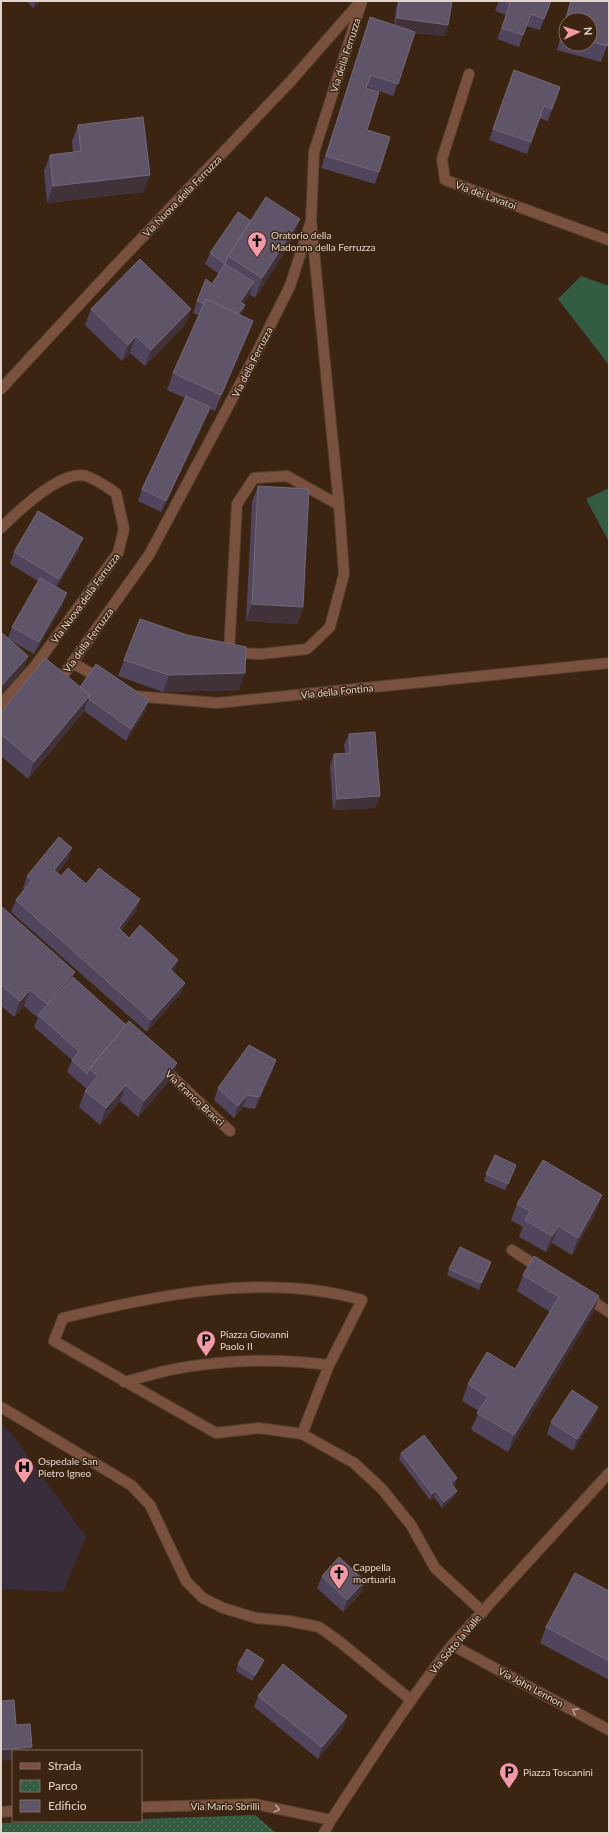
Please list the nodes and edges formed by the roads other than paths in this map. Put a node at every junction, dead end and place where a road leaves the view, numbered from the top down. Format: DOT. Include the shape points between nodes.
graph roads {
  1 [pos="361,1"];
  2 [pos="469,74"];
  3 [pos="311,221"];
  4 [pos="609,240"];
  5 [pos="1,389"];
  6 [pos="339,505"];
  7 [pos="1,528"];
  8 [pos="609,663"];
  9 [pos="72,664"];
  10 [pos="106,682"];
  11 [pos="56,686"];
  12 [pos="120,689"];
  13 [pos="1,704"];
  14 [pos="156,1062"];
  15 [pos="230,1131"];
  16 [pos="512,1250"];
  17 [pos="550,1274"];
  18 [pos="575,1290"];
  19 [pos="609,1312"];
  20 [pos="330,1365"];
  21 [pos="124,1382"];
  22 [pos="1,1407"];
  23 [pos="302,1434"];
  24 [pos="609,1473"];
  25 [pos="483,1612"];
  26 [pos="452,1645"];
  27 [pos="411,1700"];
  28 [pos="609,1730"];
  29 [pos="142,1807"];
  30 [pos="12,1811"];
  31 [pos="1,1812"];
  32 [pos="331,1820"];
  33 [pos="324,1833"];
  1 -- 3 [label="street, Via della Ferruzza" via="314,152"];
  1 -- 5 [label="street, Via Nuova della Ferruzza" via="290,82"];
  2 -- 4 [label="street, Via dei Lavatoi" via="442,159 446,180"];
  3 -- 6 [label="street"];
  3 -- 9 [label="street, Via della Ferruzza" via="290,286 149,555"];
  6 -- 6 [label="street" via="344,574 330,627 307,649 261,654 229,653 236,504 254,478 287,476"];
  7 -- 13 [label="street, Via Nuova della Ferruzza" via="23,507 62,478 85,475 116,492 124,529 118,553 35,666"];
  8 -- 12 [label="street, Via della Fontina" via="217,703 134,696"];
  9 -- 10 [label="street"];
  9 -- 11 [label="street, Via della Ferruzza"];
  14 -- 15 [label="street, Via Franco Bracci"];
  16 -- 17 [label="street"];
  18 -- 19 [label="street"];
  20 -- 21 [label="street" via="290,1360 236,1360 174,1369"];
  20 -- 21 [label="street" via="362,1300 336,1293 291,1288 213,1290 127,1302 63,1318 54,1341"];
  20 -- 23 [label="street"];
  21 -- 23 [label="street" via="216,1433 259,1428"];
  22 -- 27 [label="street" via="131,1485 150,1505 186,1581 203,1598 223,1608 256,1618 319,1627"];
  23 -- 25 [label="street" via="354,1463 382,1489 411,1524 435,1568"];
  24 -- 25 [label="street, Via Sotto la Valle"];
  25 -- 26 [label="street, Via Sotto la Valle"];
  26 -- 27 [label="street, Via Sotto la Valle"];
  28 -- 26 [label="street, Via John Lennon, one-way"];
  27 -- 32 [label="street, Via Sotto la Valle"];
  29 -- 32 [label="street, Via Mario Sbrilli, one-way" via="255,1804"];
  30 -- 31 [label="street"];
  32 -- 33 [label="street, Via Sotto la Valle"];
}
